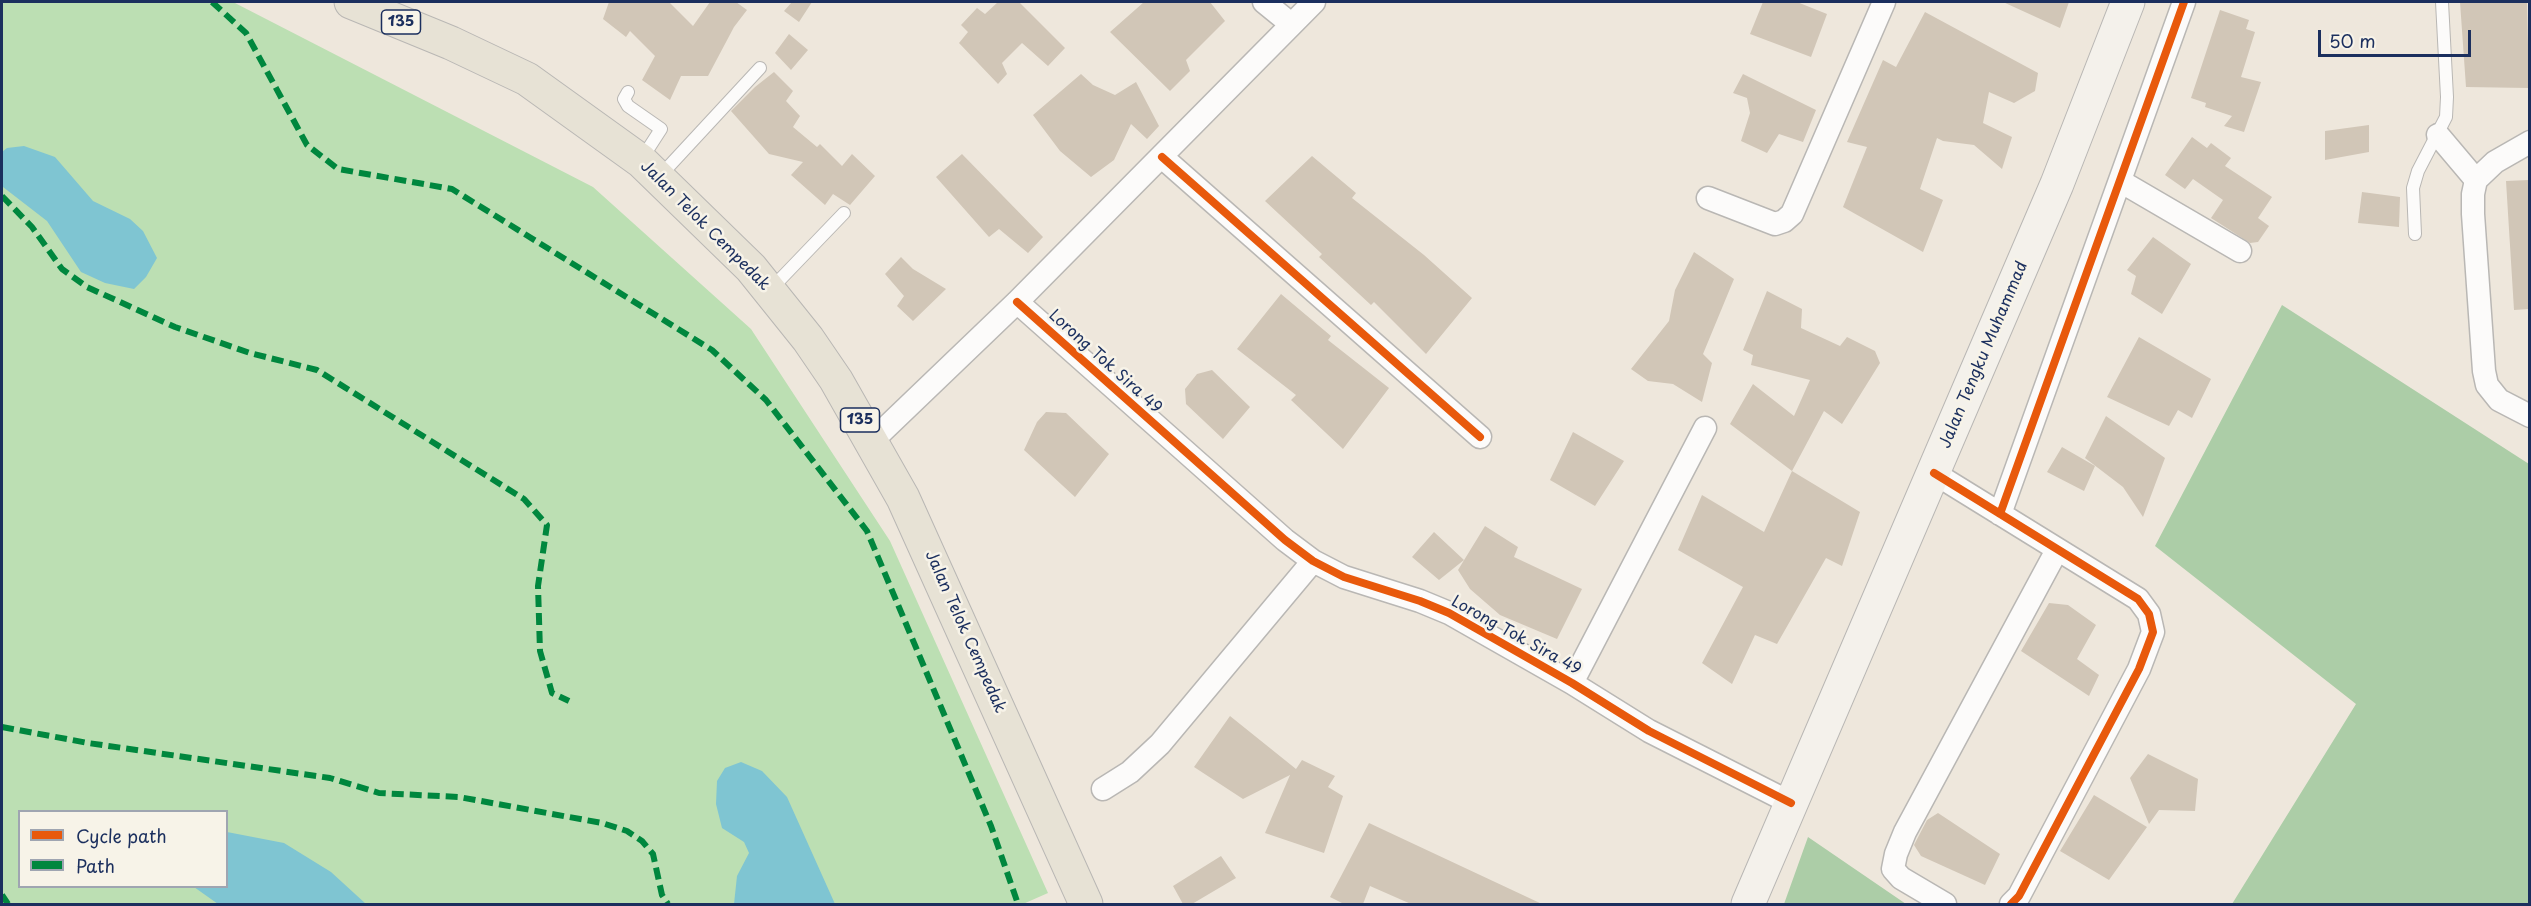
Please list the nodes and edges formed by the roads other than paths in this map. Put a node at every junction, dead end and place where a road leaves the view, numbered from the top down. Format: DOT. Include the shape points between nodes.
graph roads {
  1 [pos="351,2"];
  2 [pos="1264,2"];
  3 [pos="1314,2"];
  4 [pos="1884,2"];
  5 [pos="2128,2"];
  6 [pos="2184,2"];
  7 [pos="2442,2"];
  8 [pos="1291,24"];
  9 [pos="760,68"];
  10 [pos="628,92"];
  11 [pos="2438,135"];
  12 [pos="2529,142"];
  13 [pos="1162,157"];
  14 [pos="649,169"];
  15 [pos="2476,180"];
  16 [pos="2120,182"];
  17 [pos="1708,198"];
  18 [pos="844,213"];
  19 [pos="2415,234"];
  20 [pos="2240,251"];
  21 [pos="769,291"];
  22 [pos="1017,302"];
  23 [pos="2529,417"];
  24 [pos="1706,428"];
  25 [pos="1480,437"];
  26 [pos="872,441"];
  27 [pos="1934,473"];
  28 [pos="2000,514"];
  29 [pos="2057,550"];
  30 [pos="1313,561"];
  31 [pos="1572,682"];
  32 [pos="1103,789"];
  33 [pos="1791,803"];
  34 [pos="1086,904"];
  35 [pos="1748,904"];
  36 [pos="1945,904"];
  37 [pos="2011,904"];
  1 -- 14 [label="main road, Jalan Telok Cempedak / 135" via="527,79"];
  2 -- 8 [label="street"];
  3 -- 8 [label="street"];
  4 -- 17 [label="street" via="1792,214 1776,224"];
  5 -- 27 [label="main road, Jalan Tengku Muhammad" via="2057,184"];
  6 -- 16 [label="street"];
  7 -- 11 [label="lane" via="2447,98 2446,117"];
  8 -- 13 [label="street"];
  9 -- 14 [label="lane"];
  10 -- 14 [label="lane" via="624,99 628,106 662,129"];
  11 -- 15 [label="street"];
  11 -- 19 [label="lane" via="2413,188"];
  12 -- 15 [label="street" via="2495,162"];
  13 -- 22 [label="street"];
  13 -- 25 [label="street"];
  14 -- 21 [label="main road, Jalan Telok Cempedak / 135"];
  15 -- 23 [label="street" via="2473,214 2484,371 2491,394"];
  16 -- 20 [label="street"];
  16 -- 28 [label="street"];
  18 -- 21 [label="lane"];
  21 -- 26 [label="main road, Jalan Telok Cempedak / 135" via="808,339"];
  22 -- 26 [label="street"];
  22 -- 30 [label="street, Lorong Tok Sira 49"];
  24 -- 31 [label="street"];
  26 -- 34 [label="main road, Jalan Telok Cempedak / 135" via="926,544"];
  27 -- 28 [label="street"];
  27 -- 33 [label="main road, Jalan Tengku Muhammad"];
  28 -- 29 [label="street"];
  29 -- 36 [label="street" via="1896,854 1893,869 1901,878"];
  29 -- 37 [label="street" via="2138,599 2149,614 2154,632 2139,669 2019,896"];
  30 -- 31 [label="street, Lorong Tok Sira 49" via="1344,577 1449,613"];
  30 -- 32 [label="street" via="1160,744 1130,772"];
  31 -- 33 [label="street, Lorong Tok Sira 49" via="1680,748"];
  33 -- 35 [label="main road, Jalan Tengku Muhammad"];
}
